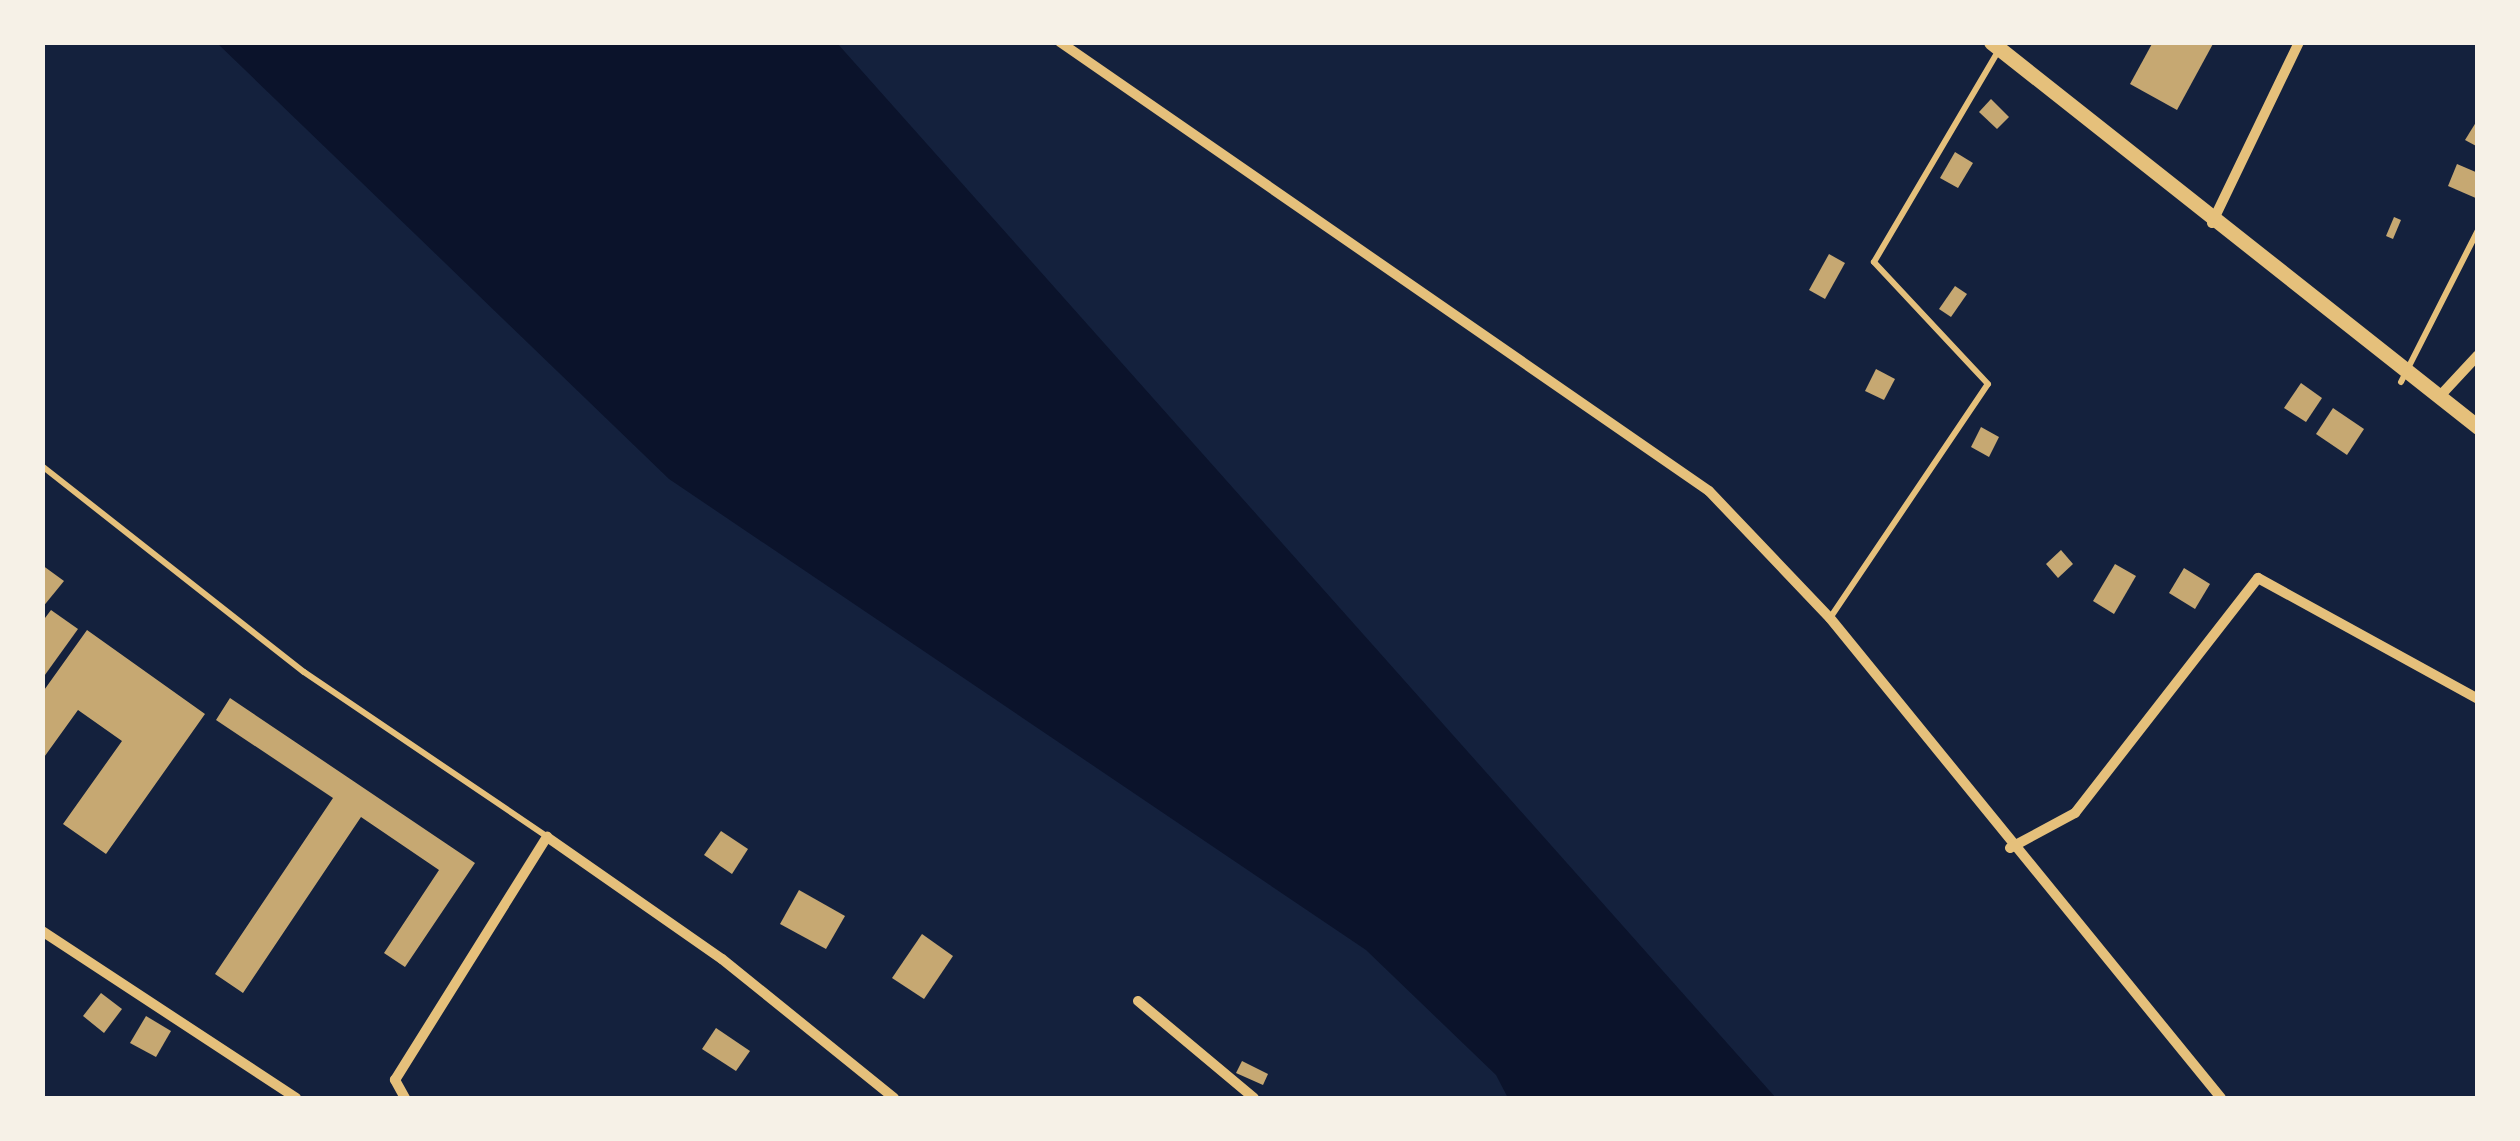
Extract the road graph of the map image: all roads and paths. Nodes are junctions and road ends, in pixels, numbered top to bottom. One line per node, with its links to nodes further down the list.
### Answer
1 (1060, 42): 11 (street)
2 (2299, 42): 4 (street)
3 (1995, 46): 4 (street); 11 (lane)
4 (2211, 224): 8 (street)
5 (2478, 230): 7 (lane)
6 (2478, 355): 8 (street)
7 (2402, 382)
8 (2438, 397): 9 (street)
9 (2478, 427)
10 (42, 466): 13 (lane)
11 (1830, 618): 14 (street)
12 (2478, 699): 14 (street)
13 (547, 837): 18 (street); 19 (street)
14 (2010, 848): 21 (street)
15 (42, 931): 17 (street)
16 (1138, 1002): 20 (street)
17 (296, 1098)
18 (405, 1098)
19 (894, 1098)
20 (1254, 1098)
21 (2221, 1098)

